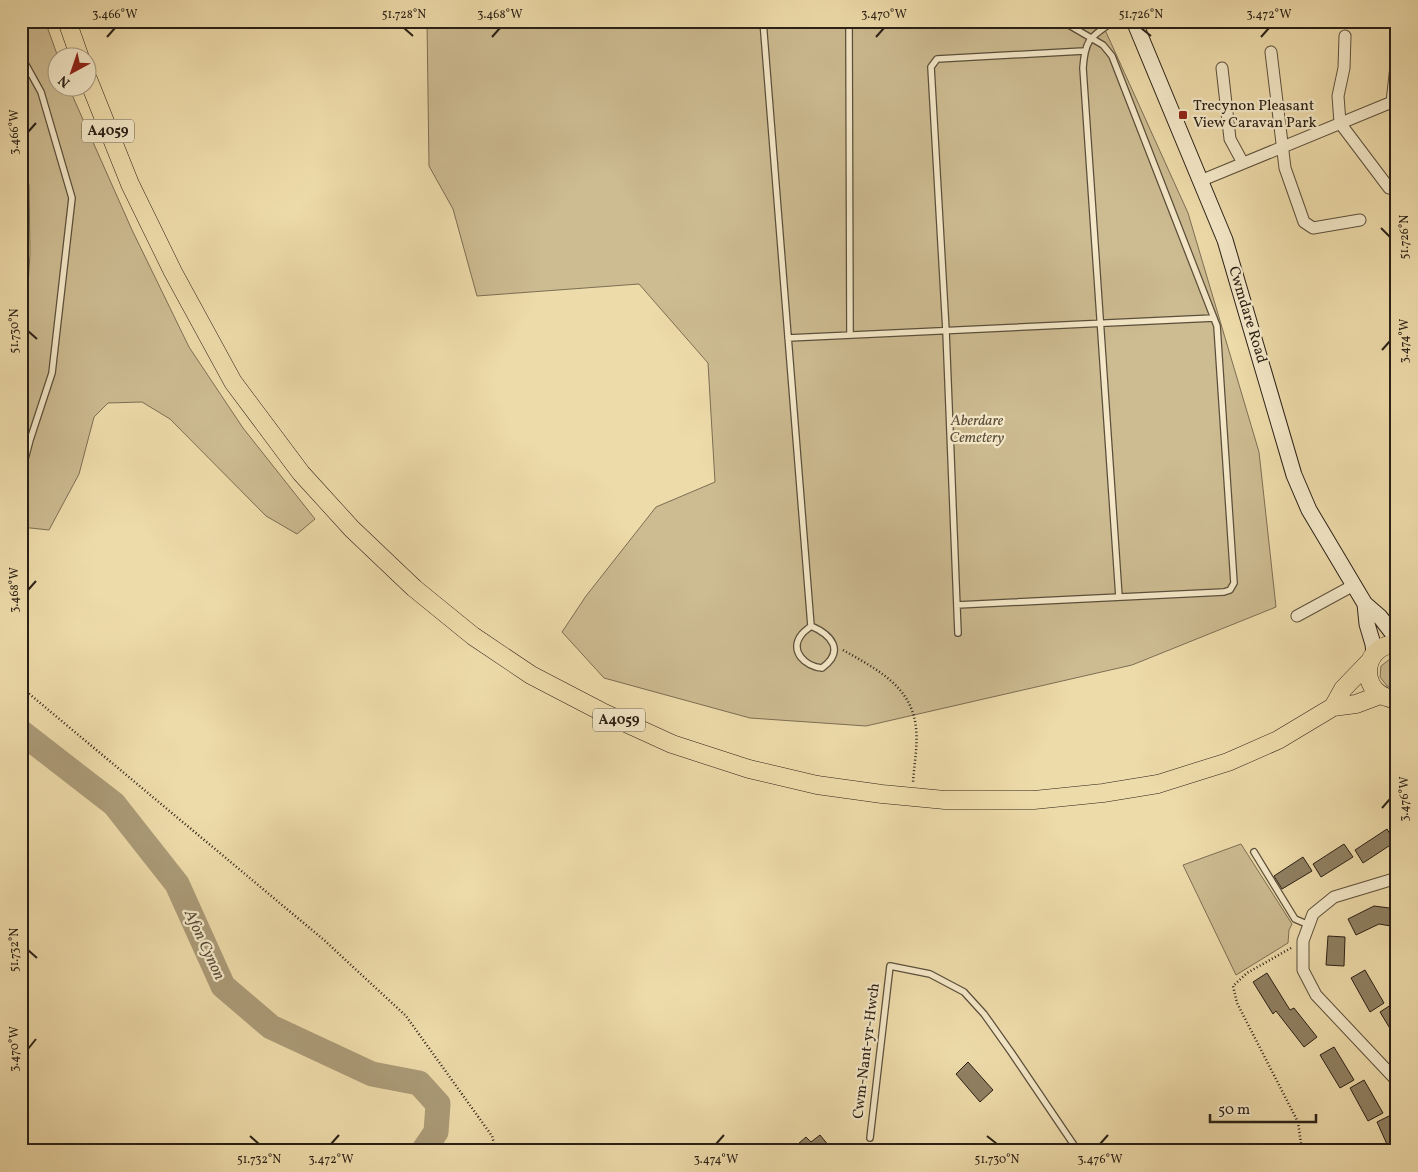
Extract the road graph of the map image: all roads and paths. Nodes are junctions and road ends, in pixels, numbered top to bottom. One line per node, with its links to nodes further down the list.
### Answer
1 (67, 21): 9 (main road)
2 (763, 21): 27 (lane)
3 (849, 21): 26 (lane)
4 (1062, 21): 8 (lane)
5 (1114, 21): 8 (lane)
6 (1134, 21): 20 (main road, Cwmdare Road)
7 (1345, 36): 17 (street)
8 (1090, 38): 10 (lane); 23 (lane)
9 (76, 48)
10 (1084, 51): 24 (lane); 25 (lane)
11 (1271, 52): 18 (street)
12 (21, 56): 28 (lane)
13 (1397, 57): 16 (street)
14 (1222, 68): 19 (street)
15 (96, 98): 43 (main road, A4059)
16 (1394, 105): 17 (street)
17 (1340, 123): 18 (street); 21 (street)
18 (1282, 147): 19 (street); 22 (street)
19 (1243, 163): 20 (street)
20 (1200, 181): 29 (main road, Cwmdare Road)
21 (1389, 188)
22 (1360, 220)
23 (1214, 318): 24 (lane); 30 (lane)
24 (1100, 323): 25 (lane); 30 (lane)
25 (946, 331): 26 (lane); 32 (lane)
26 (850, 335): 27 (lane)
27 (788, 338): 34 (lane)
28 (21, 474)
29 (1354, 584): 31 (main road, Cwmdare Road); 33 (street)
30 (1118, 597): 32 (lane)
31 (1365, 604): 36 (main road, Cwmdare Road); 39 (main road, Cwmdare Road)
32 (957, 605): 35 (lane)
33 (1297, 616)
34 (811, 626): 38 (lane); 38 (lane)
35 (958, 633)
36 (1397, 639)
37 (1397, 644): 39 (main road)
38 (834, 645): 43 (path)
39 (1372, 658): 41 (main road); 42 (main road, A4059)
40 (21, 687): 50 (path)
41 (1391, 699): 42 (main road, A4059)
42 (1333, 707): 43 (main road, A4059)
43 (912, 797)
44 (1254, 852): 46 (lane)
45 (1397, 878): 46 (street)
46 (1309, 925): 47 (street)
47 (1303, 941): 48 (street); 52 (path)
48 (1397, 1082)
49 (870, 1138): 51 (lane, Cwm-Nant-yr-Hwch)
50 (496, 1151)
51 (1078, 1151)
52 (1302, 1151)

